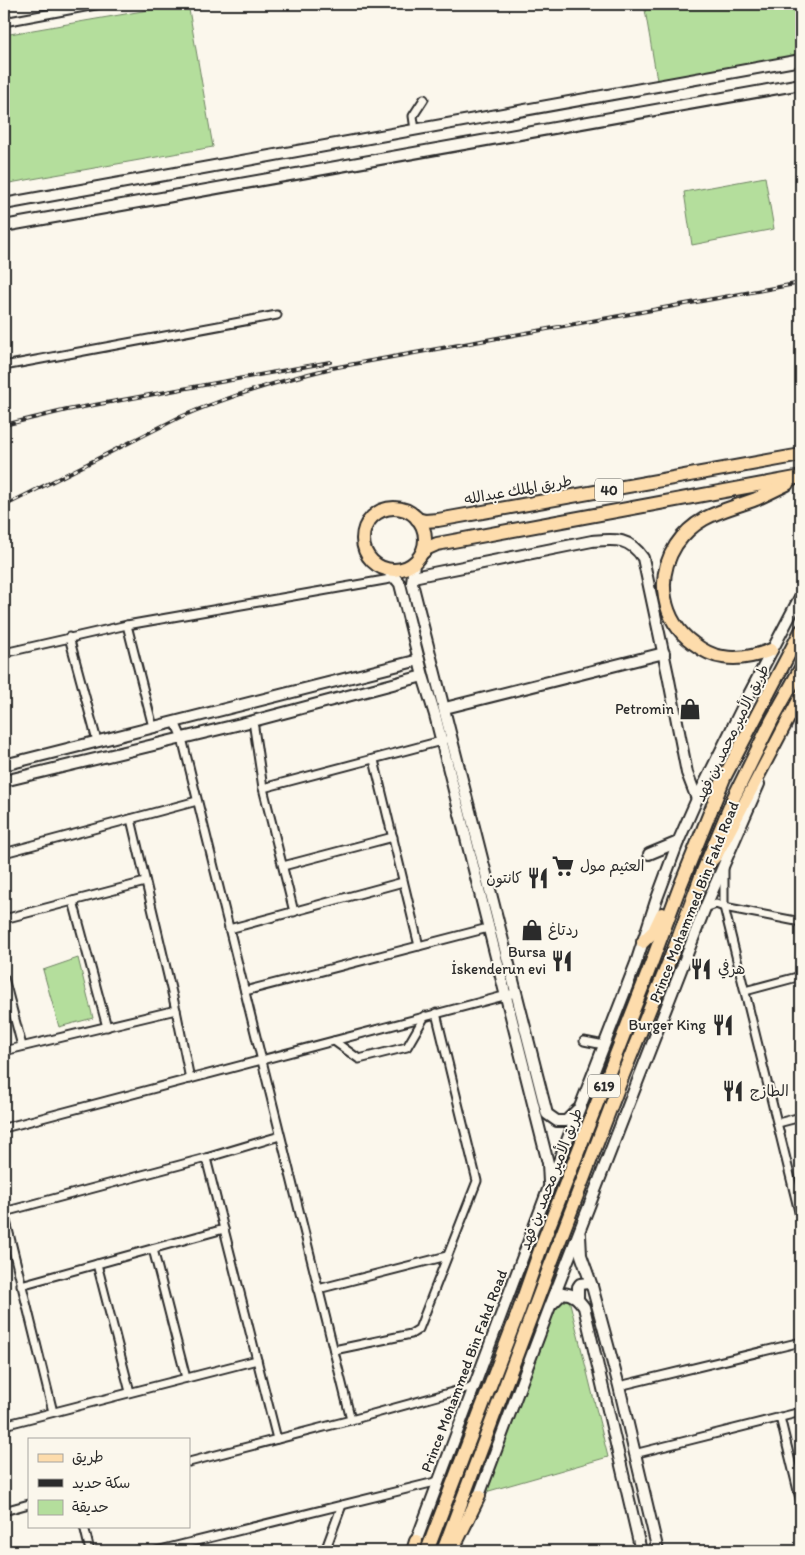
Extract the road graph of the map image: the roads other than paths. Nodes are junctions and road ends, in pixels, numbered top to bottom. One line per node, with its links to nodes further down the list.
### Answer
1 (102, 4): 2 (street)
2 (4, 22)
3 (801, 60): 6 (street)
4 (801, 84): 8 (street)
5 (424, 99): 6 (street)
6 (415, 130): 7 (street)
7 (4, 204)
8 (4, 226)
9 (277, 315): 10 (street)
10 (4, 366)
11 (801, 450): 13 (street)
12 (801, 455): 13 (highway, طريق الملك عبدالله / 40)
13 (778, 459): 15 (highway, طريق الملك عبدالله / 40)
14 (801, 477): 16 (highway, 40); 24 (highway)
15 (417, 519): 16 (highway); 17 (highway)
16 (418, 558): 17 (highway); 18 (street)
17 (386, 569): 19 (street)
18 (413, 577): 26 (street); 31 (street)
19 (396, 578): 21 (street); 27 (street)
20 (801, 595): 24 (street, Prince Mohammed Bin Fahd Road)
21 (127, 625): 23 (street); 35 (street)
22 (801, 631): 56 (highway, طريق الأمير محمد بن فهد / 619)
23 (68, 638): 25 (street); 39 (street)
24 (772, 650): 44 (street, Prince Mohammed Bin Fahd Road)
25 (4, 653)
26 (664, 653): 31 (street); 44 (street)
27 (419, 660): 29 (street); 34 (street)
28 (801, 668): 53 (highway, طريق الأمير محمد بن فهد / 619)
29 (423, 676): 33 (street); 38 (street)
30 (801, 695): 32 (main road)
31 (445, 708): 37 (street)
32 (796, 718): 51 (street, Prince Mohammed Bin Fahd Road); 53 (main road)
33 (252, 721): 36 (street); 43 (street)
34 (175, 722): 35 (street); 36 (street)
35 (153, 727): 39 (street)
36 (182, 738): 42 (street); 45 (street)
37 (453, 738): 38 (street); 71 (street)
38 (442, 740): 40 (street); 63 (street)
39 (97, 741): 41 (street)
40 (374, 760): 43 (street); 47 (street)
41 (4, 765)
42 (4, 781)
43 (263, 788): 52 (street)
44 (697, 799): 48 (street, Prince Mohammed Bin Fahd Road)
45 (197, 801): 46 (street); 64 (street)
46 (130, 819): 49 (street); 54 (street)
47 (392, 837): 52 (street); 55 (street)
48 (678, 842): 50 (street); 65 (street, Prince Mohammed Bin Fahd Road)
49 (4, 853)
50 (648, 854)
51 (724, 863): 58 (street); 59 (street, Prince Mohammed Bin Fahd Road)
52 (282, 866): 60 (street)
53 (703, 871): 130 (highway, طريق الأمير محمد بن فهد / 619)
54 (145, 882): 57 (street); 72 (street)
55 (403, 882): 60 (street); 66 (street)
56 (679, 889): 65 (highway); 129 (highway, طريق الأمير محمد بن فهد / 619)
57 (73, 901): 61 (street); 75 (street)
58 (724, 907): 59 (street); 62 (street); 70 (street)
59 (706, 908): 93 (street, Prince Mohammed Bin Fahd Road)
60 (294, 912): 64 (street)
61 (4, 919)
62 (801, 922)
63 (488, 928): 66 (street); 71 (street)
64 (229, 929): 69 (street)
65 (643, 942): 78 (street, Prince Mohammed Bin Fahd Road)
66 (419, 946): 69 (street)
67 (801, 976): 70 (street)
68 (4, 978): 79 (street)
69 (244, 991): 81 (street)
70 (745, 991): 85 (street)
71 (510, 994): 73 (street); 83 (street); 89 (street)
72 (176, 1010): 75 (street); 82 (street)
73 (436, 1013): 74 (street); 96 (street)
74 (425, 1016): 76 (street); 76 (street)
75 (107, 1027): 79 (street)
76 (334, 1041): 81 (street)
77 (584, 1041): 78 (street)
78 (604, 1045): 83 (street, Prince Mohammed Bin Fahd Road)
79 (22, 1046): 80 (street)
80 (4, 1051)
81 (262, 1060): 82 (street); 87 (street)
82 (190, 1079): 86 (street)
83 (581, 1106): 89 (street, Prince Mohammed Bin Fahd Road)
84 (801, 1117): 85 (street)
85 (778, 1123): 90 (street)
86 (4, 1128)
87 (280, 1136): 88 (street); 100 (street)
88 (206, 1158): 91 (street); 94 (street)
89 (549, 1187): 107 (street, Prince Mohammed Bin Fahd Road)
90 (799, 1200): 92 (street)
91 (4, 1212): 98 (street)
92 (801, 1220)
93 (580, 1228): 99 (street); 102 (street, Prince Mohammed Bin Fahd Road)
94 (224, 1229): 95 (street); 105 (street)
95 (153, 1249): 97 (street); 106 (street)
96 (448, 1256): 100 (street); 104 (street)
97 (97, 1264): 98 (street); 109 (street)
98 (22, 1284): 110 (street)
99 (592, 1286): 101 (street); 108 (street)
100 (318, 1289): 104 (street)
101 (578, 1298): 102 (street); 133 (street)
102 (549, 1309): 119 (street, Prince Mohammed Bin Fahd Road)
103 (801, 1342): 108 (street)
104 (334, 1350): 113 (street)
105 (257, 1360): 106 (street); 115 (street)
106 (186, 1378): 109 (street)
107 (474, 1386): 113 (street); 118 (street, Prince Mohammed Bin Fahd Road)
108 (618, 1386): 116 (street)
109 (130, 1392): 110 (street)
110 (53, 1412): 114 (street)
111 (801, 1412): 112 (street)
112 (780, 1417): 116 (street); 120 (street)
113 (351, 1420): 115 (street)
114 (4, 1425)
115 (277, 1439): 117 (street)
116 (634, 1454): 134 (street)
117 (190, 1462)
118 (439, 1481): 122 (street); 125 (street, Prince Mohammed Bin Fahd Road)
119 (479, 1496): 131 (highway); 132 (street, Prince Mohammed Bin Fahd Road)
120 (801, 1503)
121 (28, 1504): 123 (street)
122 (342, 1505): 127 (street); 128 (street)
123 (4, 1511)
124 (84, 1528): 126 (street)
125 (414, 1548)
126 (90, 1551)
127 (156, 1551)
128 (325, 1551)
129 (427, 1551)
130 (443, 1551)
131 (452, 1551)
132 (458, 1551)
133 (641, 1551)
134 (658, 1551)

